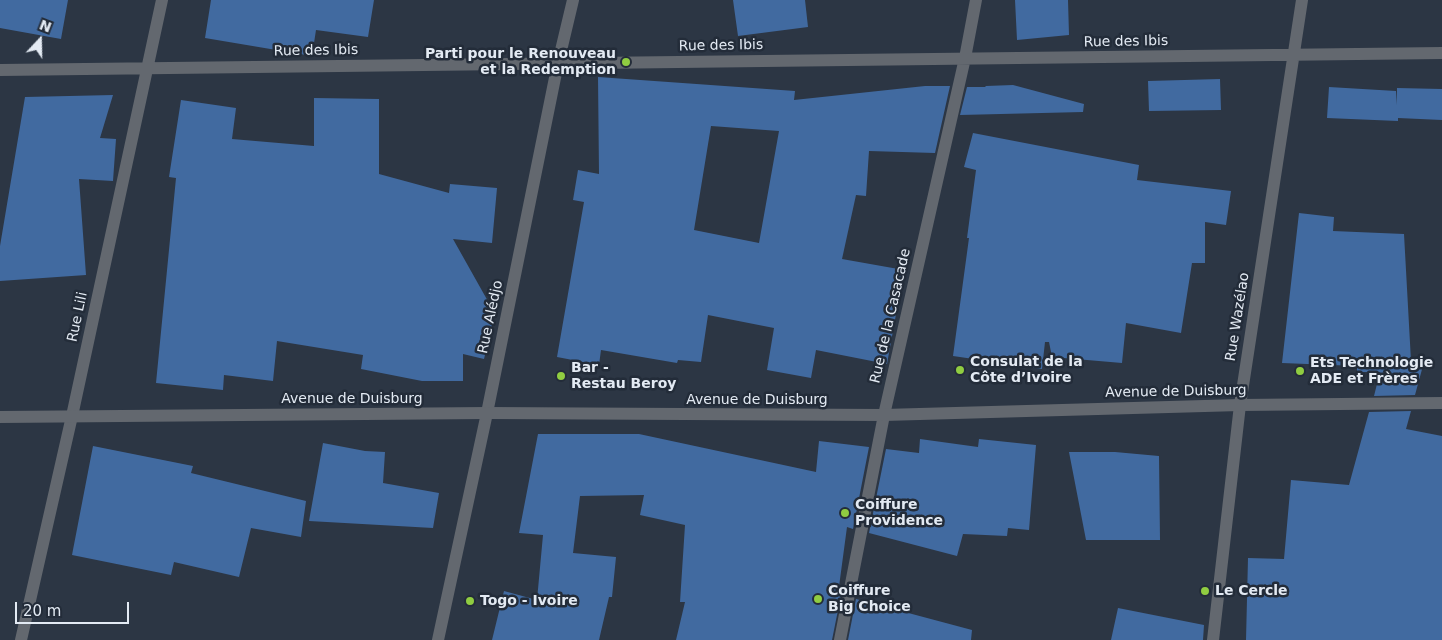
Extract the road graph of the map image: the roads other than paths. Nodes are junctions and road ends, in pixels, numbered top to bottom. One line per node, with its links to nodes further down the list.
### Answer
1 (162, 0): 9 (street, Rue Lili)
2 (573, 0): 8 (street, Rue Alédjo)
3 (976, 0): 7 (street, Rue de la Casacade)
4 (1302, 0): 6 (street, Rue Wazélao)
5 (1442, 53): 6 (street, Rue des Ibis)
6 (1294, 55): 7 (street, Rue des Ibis); 12 (street, Rue Wazélao)
7 (965, 58): 8 (street, Rue des Ibis); 14 (street, Rue de la Casacade)
8 (558, 63): 9 (street, Rue des Ibis); 13 (street, Rue Alédjo)
9 (147, 68): 10 (street, Rue des Ibis); 16 (street, Rue Lili)
10 (0, 70)
11 (1442, 403): 12 (street, Avenue de Duisburg)
12 (1240, 405): 14 (street, Avenue de Duisburg); 20 (street, Rue Wazélao)
13 (487, 413): 14 (street, Avenue de Duisburg); 16 (street, Avenue de Duisburg); 18 (street, Rue Alédjo)
14 (884, 415): 19 (street, Rue de la Casacade)
15 (0, 416): 16 (street, Avenue de Duisburg)
16 (72, 416): 17 (street, Rue Lili)
17 (21, 640)
18 (438, 640)
19 (840, 640)
20 (1213, 640)

